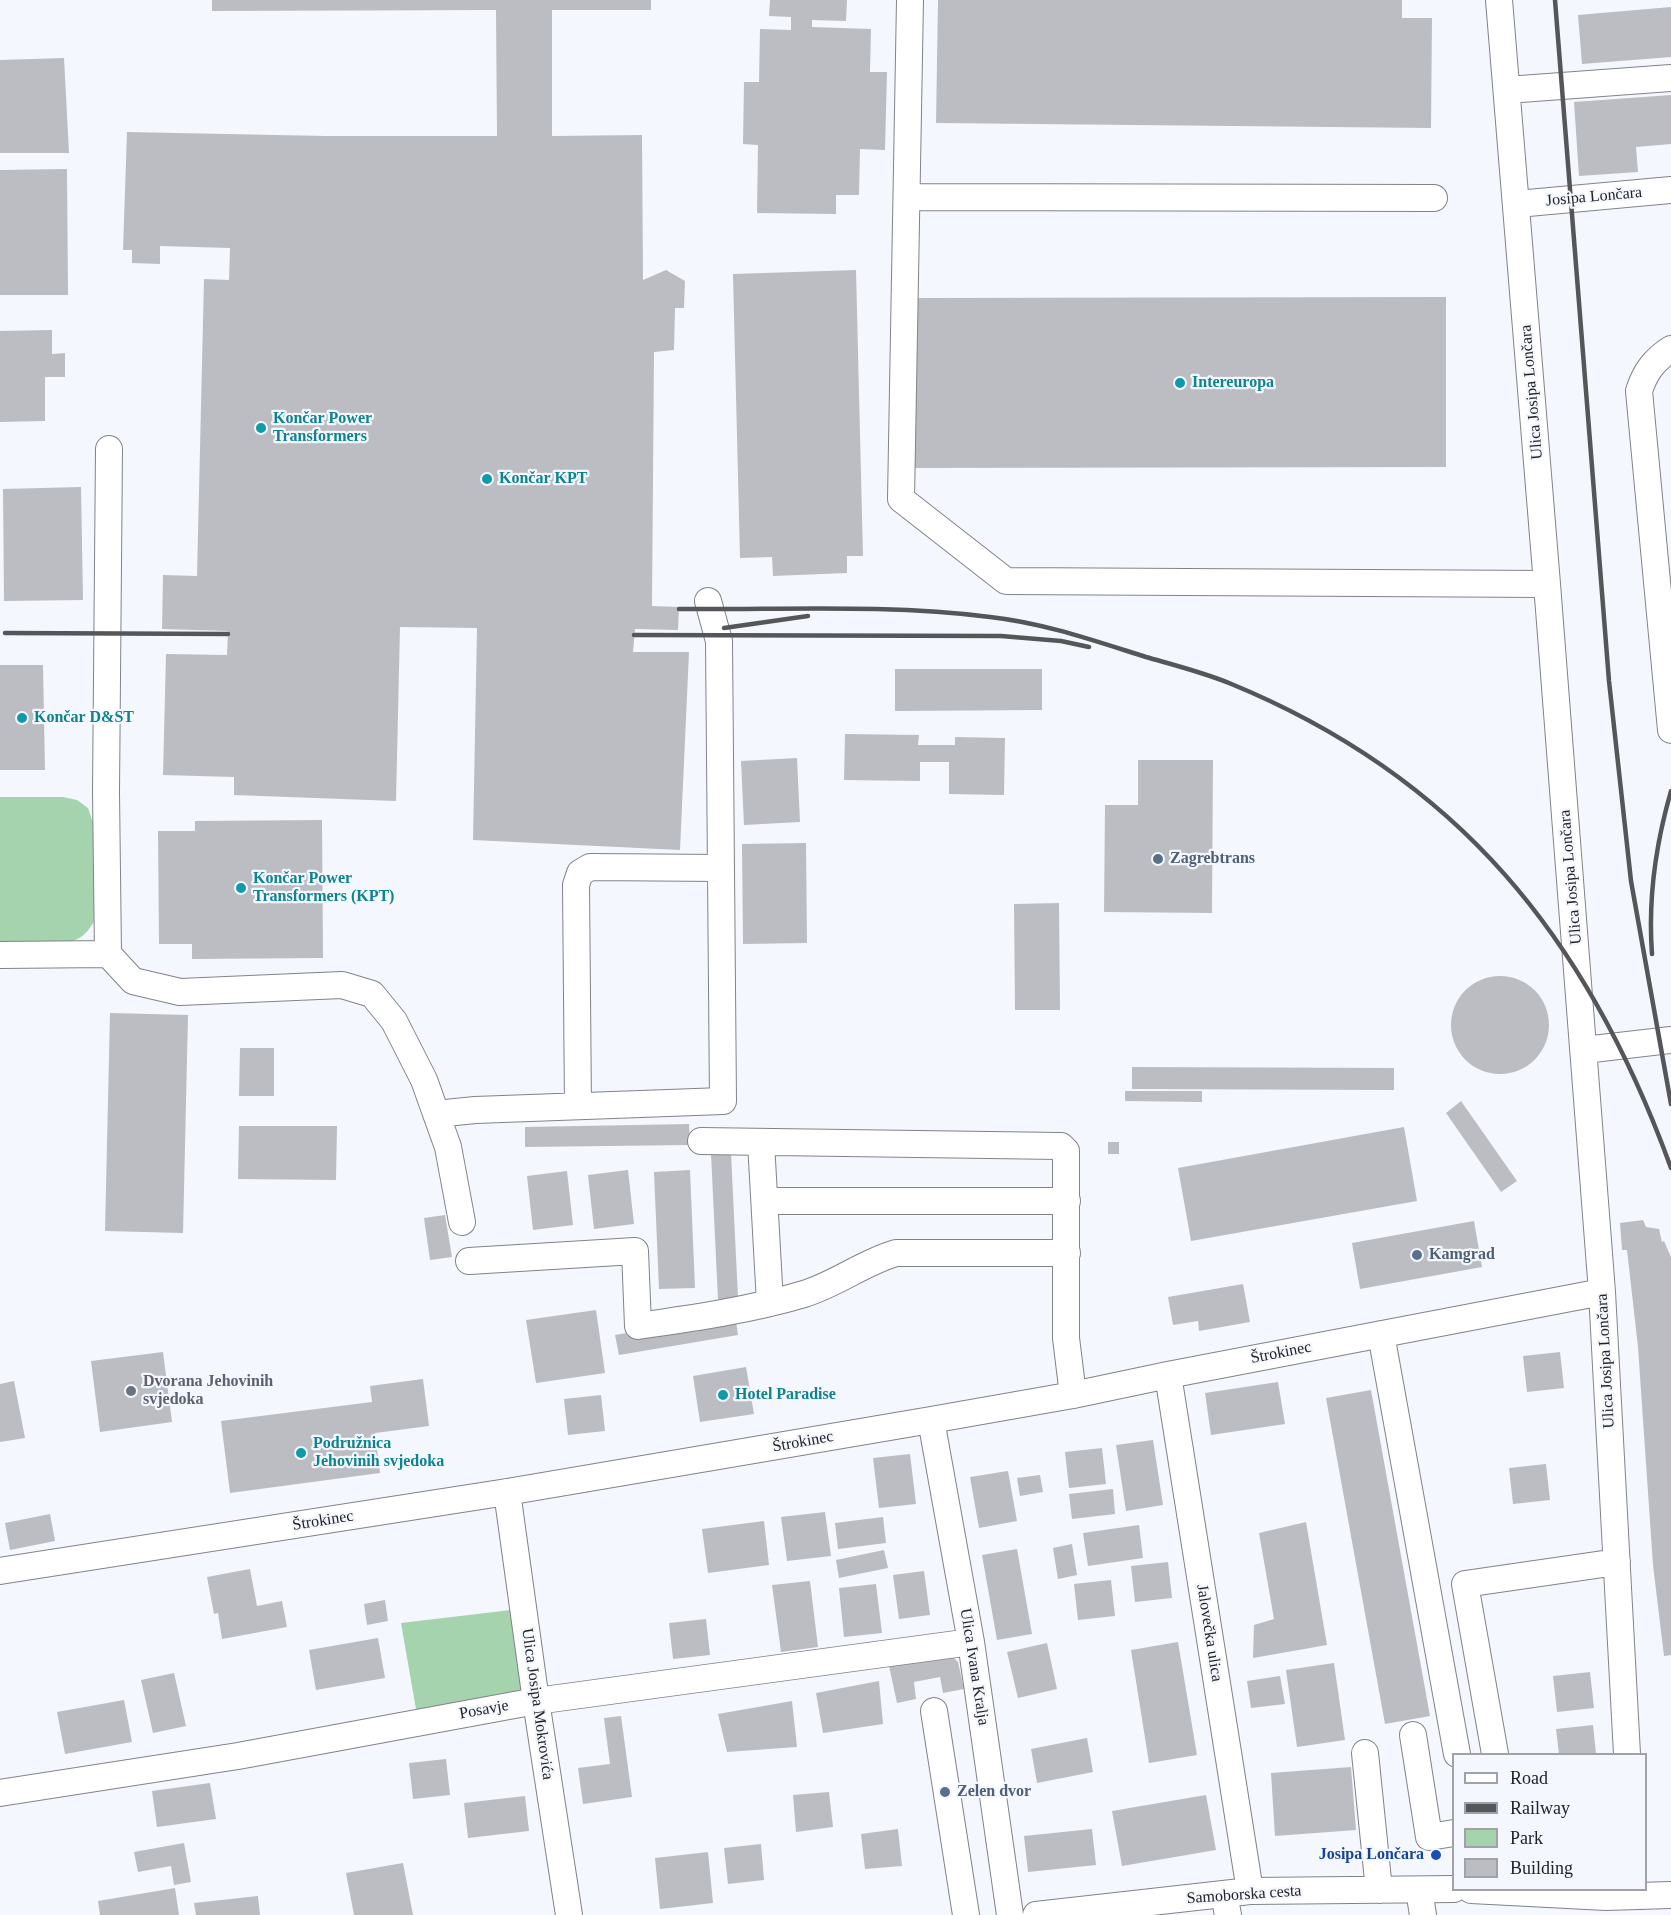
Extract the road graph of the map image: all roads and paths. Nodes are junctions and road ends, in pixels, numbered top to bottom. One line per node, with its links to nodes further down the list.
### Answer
1 (910, 0): 6 (street)
2 (1499, 0): 4 (street, Ulica Josipa Lončara)
3 (1671, 78): 4 (street)
4 (1507, 90): 8 (street, Ulica Josipa Lončara)
5 (1671, 190): 8 (street, Josipa Lončara)
6 (907, 197): 7 (street); 11 (street)
7 (1434, 198)
8 (1517, 204): 11 (street, Ulica Josipa Lončara)
9 (1671, 349): 13 (street)
10 (109, 449): 15 (street)
11 (1547, 584): 18 (street, Ulica Josipa Lončara)
12 (708, 601): 14 (street)
13 (1671, 730)
14 (721, 868): 19 (street); 19 (street)
15 (108, 954): 16 (street); 20 (street)
16 (0, 955)
17 (1671, 1040): 18 (street)
18 (1584, 1050): 28 (street, Ulica Josipa Lončara)
19 (578, 1106): 20 (street)
20 (436, 1114): 25 (street)
21 (701, 1141): 22 (street)
22 (761, 1142): 23 (street); 24 (street)
23 (765, 1200): 24 (street); 29 (street)
24 (1067, 1201): 26 (street)
25 (462, 1222)
26 (1067, 1253): 29 (street); 32 (street)
27 (469, 1261): 29 (street)
28 (1602, 1292): 30 (street, Štrokinec); 35 (street, Ulica Josipa Lončara)
29 (770, 1303)
30 (1381, 1334): 31 (street, Štrokinec); 42 (street)
31 (1168, 1375): 32 (street, Štrokinec); 50 (street, Jalovečka ulica)
32 (1073, 1395): 33 (street, Štrokinec)
33 (931, 1420): 34 (street, Štrokinec); 37 (street, Ulica Ivana Kralja)
34 (507, 1492): 36 (street, Štrokinec); 38 (street, Ulica Josipa Mokrovića)
35 (1617, 1562): 43 (street); 44 (street, Ulica Josipa Lončara)
36 (0, 1571)
37 (971, 1642): 38 (street, Posavje); 59 (street, Ulica Ivana Kralja)
38 (536, 1701): 45 (street, Posavje); 57 (street, Ulica Josipa Mokrovića)
39 (934, 1711): 58 (street)
40 (1413, 1735): 46 (street)
41 (1365, 1753): 47 (street)
42 (1457, 1753)
43 (1495, 1753)
44 (1627, 1753)
45 (0, 1793)
46 (1452, 1833)
47 (1379, 1890): 48 (street, Samoborska cesta); 50 (street, Samoborska cesta)
48 (1419, 1890): 49 (street, Samoborska cesta); 60 (street)
49 (1452, 1890)
50 (1250, 1891): 54 (street, Samoborska cesta)
51 (1497, 1891): 53 (street)
52 (1671, 1895): 53 (street)
53 (1642, 1901)
54 (1226, 1905): 55 (street, Samoborska cesta)
55 (1143, 1909): 56 (street, Samoborska cesta)
56 (1049, 1914)
57 (569, 1915)
58 (966, 1915)
59 (1010, 1915)
60 (1423, 1915)

